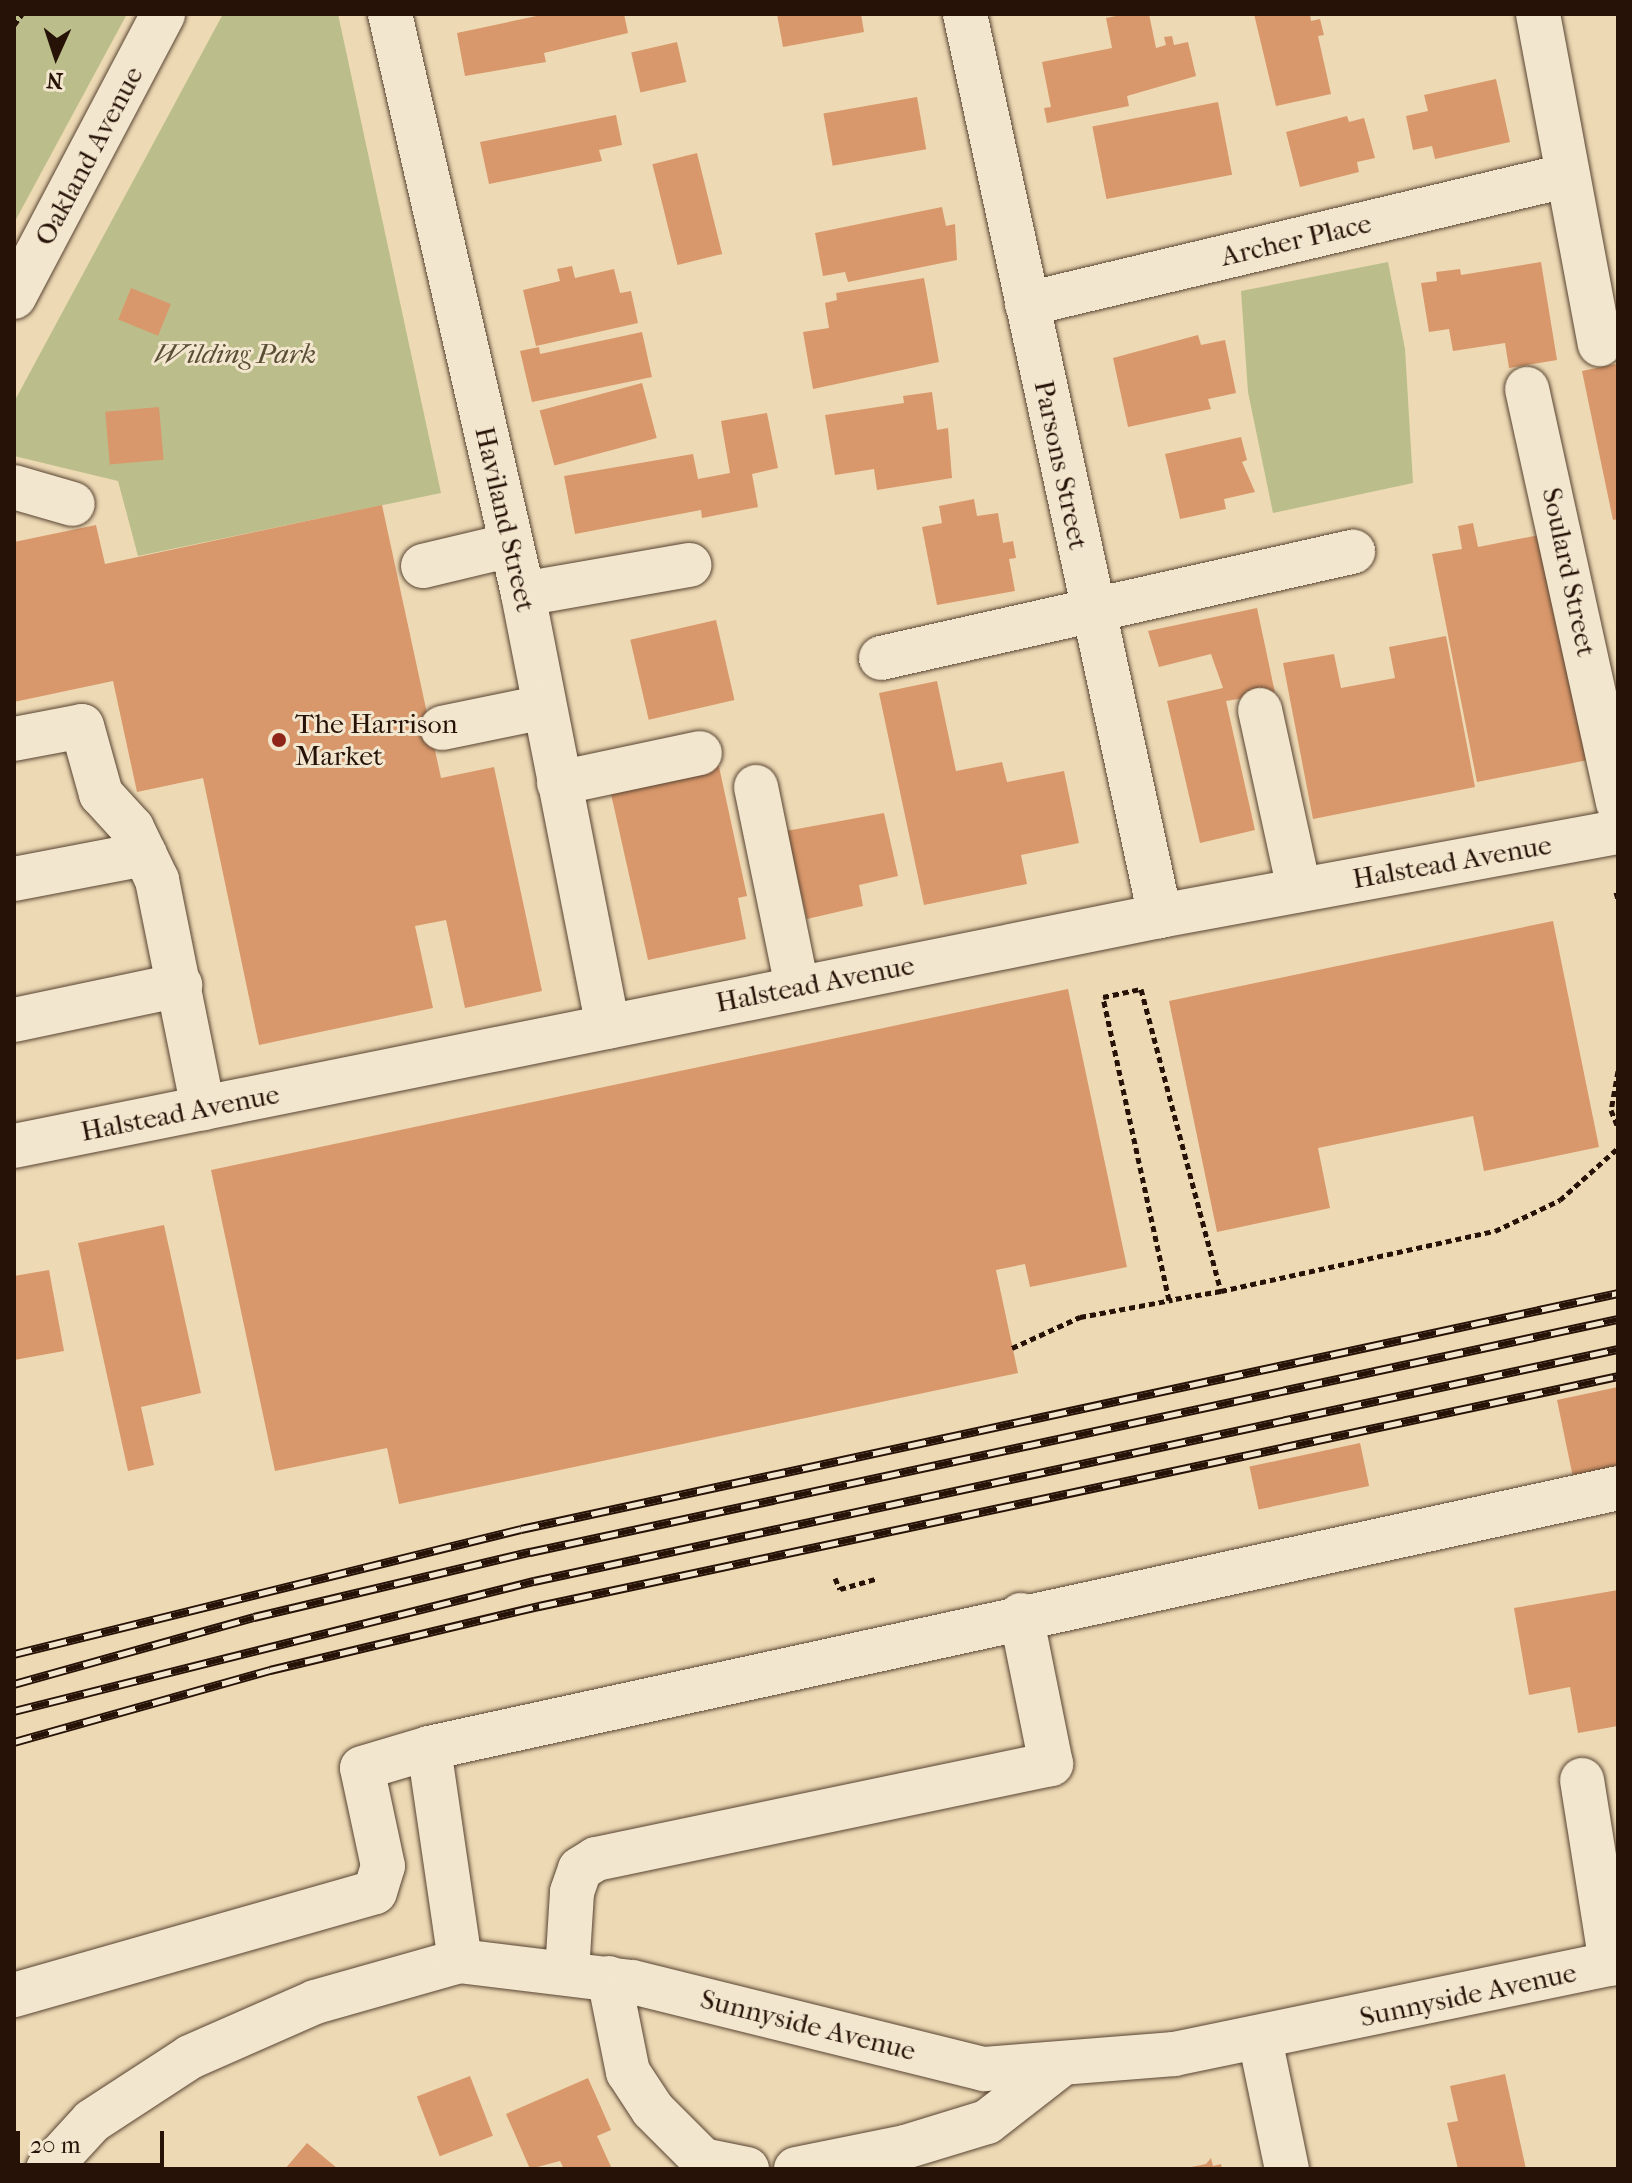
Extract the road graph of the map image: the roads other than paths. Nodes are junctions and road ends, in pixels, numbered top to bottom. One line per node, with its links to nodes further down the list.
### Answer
1 (163, 14): 6 (street, Oakland Avenue)
2 (390, 14): 12 (street, Haviland Street)
3 (965, 14): 7 (street, Parsons Street)
4 (1538, 14): 5 (street)
5 (1565, 176): 7 (street, Archer Place); 8 (street)
6 (14, 297)
7 (1027, 304): 17 (street, Parsons Street)
8 (1600, 344)
9 (1527, 389): 26 (street, Soulard Street)
10 (14, 487): 11 (street)
11 (73, 504)
12 (511, 545): 15 (street); 16 (street, Haviland Street)
13 (1353, 552): 17 (street)
14 (690, 565): 16 (street)
15 (423, 566)
16 (523, 594): 19 (street, Haviland Street)
17 (1091, 610): 18 (street); 31 (street, Parsons Street)
18 (881, 658)
19 (544, 707): 21 (street); 24 (street, Haviland Street)
20 (1260, 710): 30 (street)
21 (442, 728)
22 (14, 739): 28 (street)
23 (700, 753): 24 (street)
24 (559, 783): 35 (street, Haviland Street)
25 (756, 787): 33 (street)
26 (1618, 803)
27 (1618, 832): 30 (street, Halstead Avenue)
28 (145, 854): 29 (street); 32 (street)
29 (14, 879)
30 (1299, 889): 31 (street, Halstead Avenue)
31 (1160, 916): 33 (street, Halstead Avenue)
32 (180, 985): 34 (street); 36 (street)
33 (797, 987): 35 (street, Halstead Avenue)
34 (14, 1020)
35 (608, 1027): 36 (street, Halstead Avenue)
36 (203, 1108): 37 (street, Halstead Avenue)
37 (14, 1146)
38 (1618, 1488): 39 (street)
39 (1021, 1615): 40 (street); 44 (street)
40 (429, 1748): 42 (street); 46 (street)
41 (1582, 1780): 43 (street)
42 (460, 1961): 44 (street, Sunnyside Avenue); 49 (street, Sunnyside Avenue)
43 (1615, 1963): 47 (street, Sunnyside Avenue)
44 (567, 1972): 45 (street, Sunnyside Avenue)
45 (609, 1978): 48 (street, Sunnyside Avenue); 50 (street)
46 (14, 1995)
47 (1260, 2039): 48 (street, Sunnyside Avenue); 52 (street)
48 (1063, 2063): 51 (street)
49 (48, 2169)
50 (747, 2169)
51 (796, 2169)
52 (1287, 2169)

